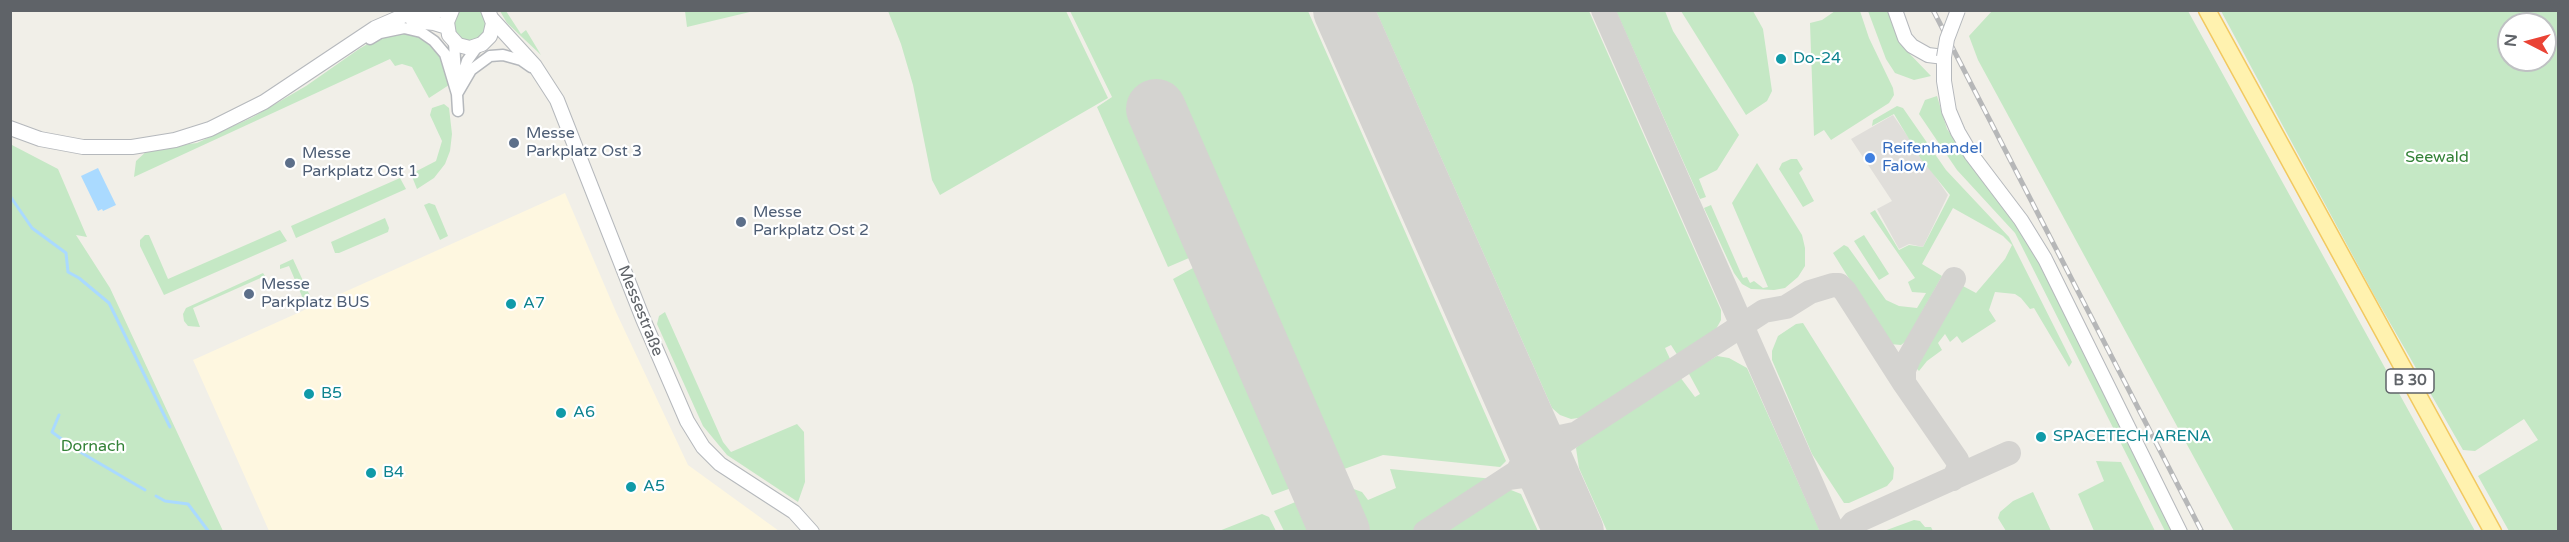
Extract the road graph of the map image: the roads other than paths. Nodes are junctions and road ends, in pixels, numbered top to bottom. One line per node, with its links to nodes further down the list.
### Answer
1 (444, 10): 7 (street)
2 (452, 10): 8 (street)
3 (1895, 10): 12 (street)
4 (1958, 10): 12 (street, bridge)
5 (2206, 10): 20 (main road, B 30)
6 (490, 15): 10 (street); 11 (street, Messestraße)
7 (393, 21): 8 (street); 15 (street)
8 (447, 27): 9 (street)
9 (454, 42): 10 (street); 14 (street)
10 (479, 45): 11 (street); 14 (street)
11 (520, 51): 13 (street, Messestraße)
12 (1944, 57): 19 (street)
13 (547, 80): 14 (street); 18 (street, Messestraße)
14 (457, 94): 15 (street); 16 (street)
15 (264, 102): 17 (street)
16 (458, 111)
17 (10, 128)
18 (812, 531)
19 (2180, 531)
20 (2493, 531)

